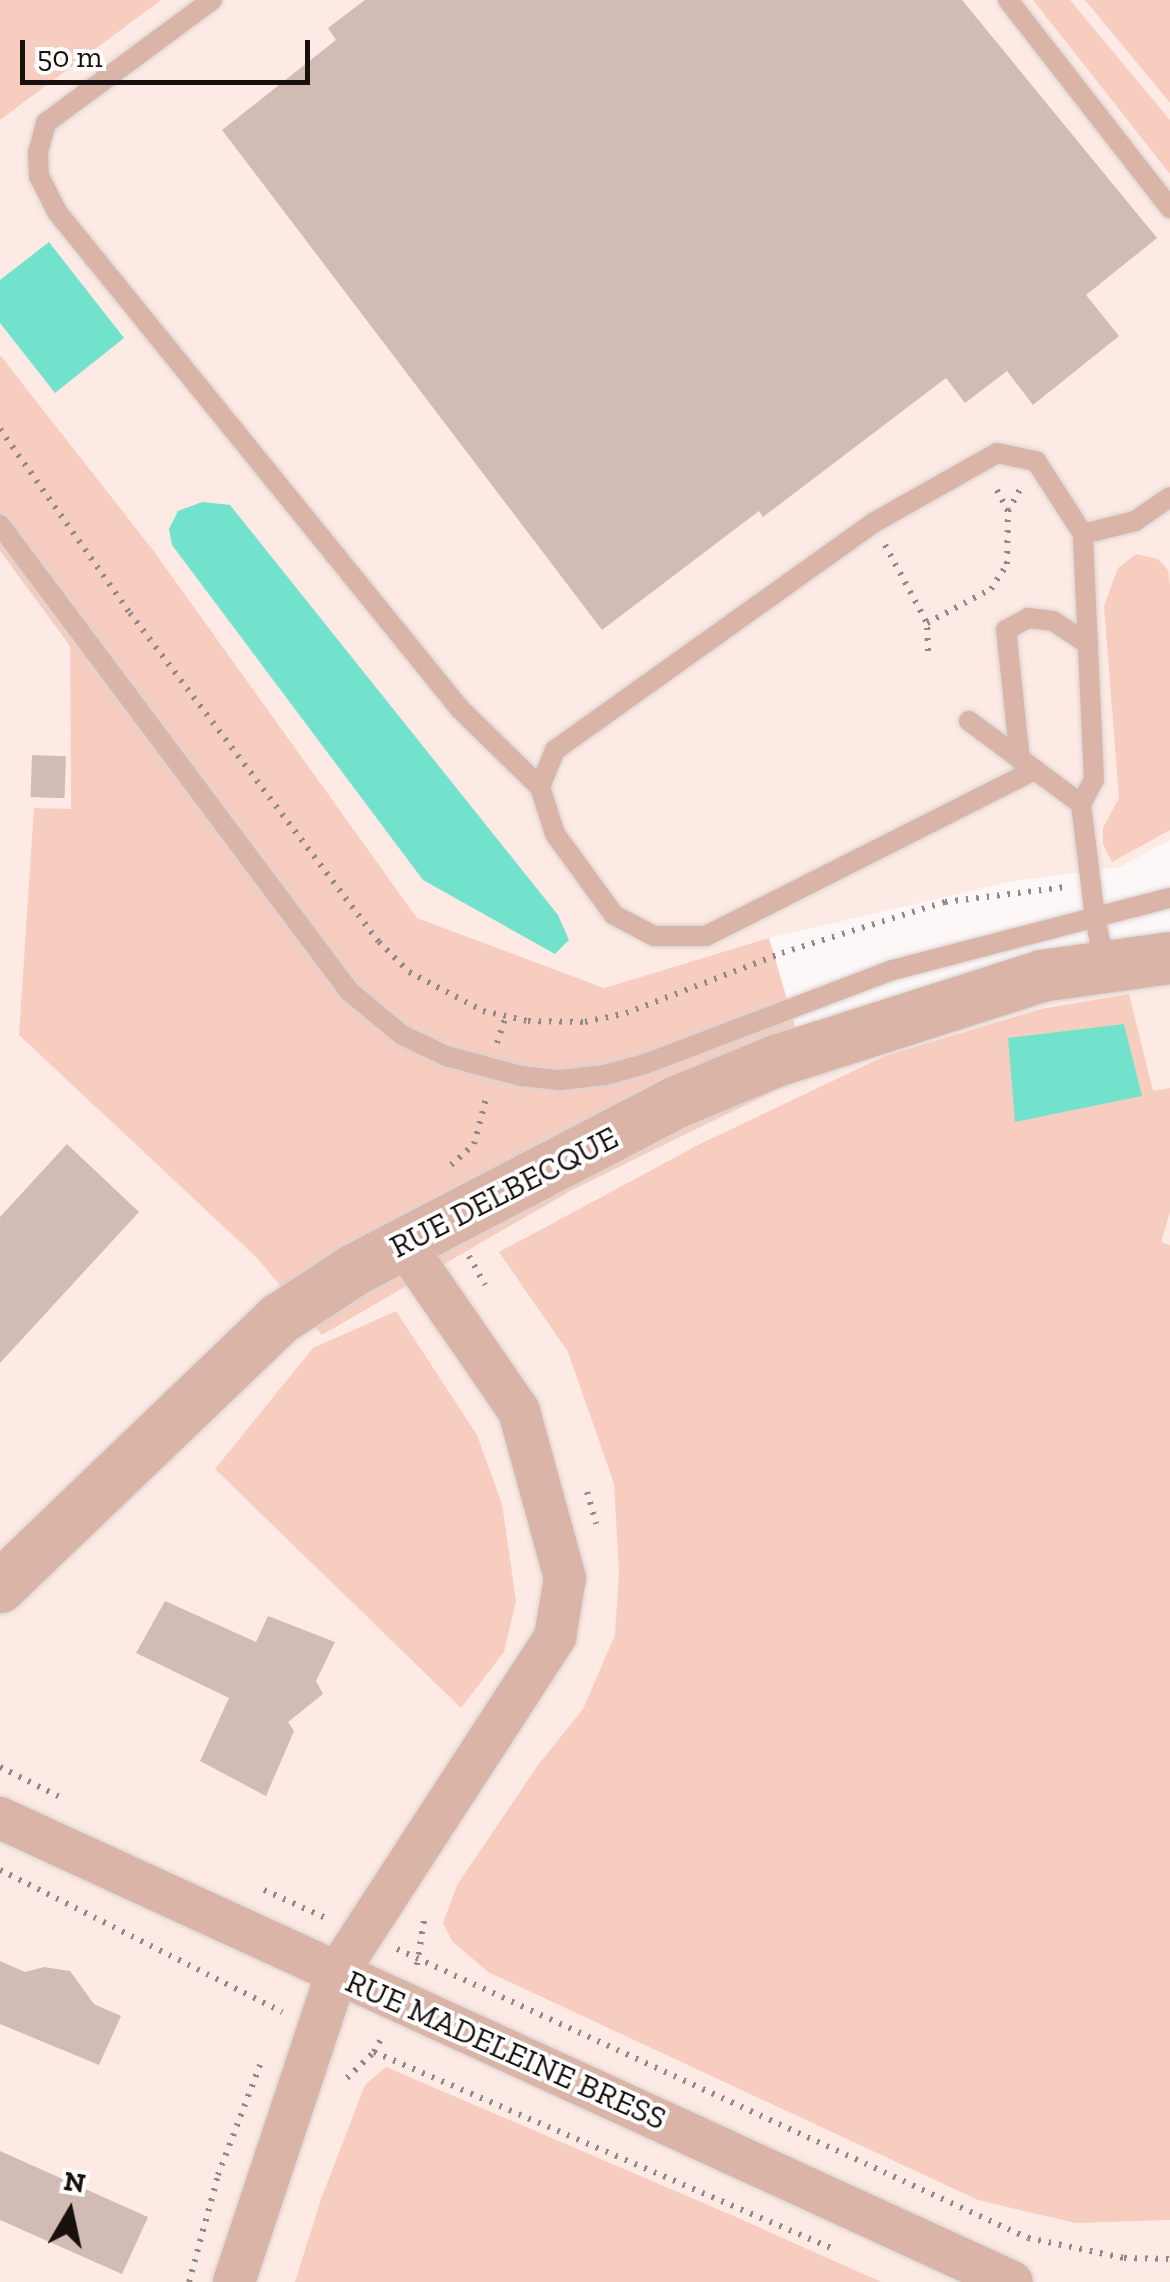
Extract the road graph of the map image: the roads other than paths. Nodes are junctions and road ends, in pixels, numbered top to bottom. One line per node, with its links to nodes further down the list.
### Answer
1 (212, 0): 10 (lane)
2 (1008, 0): 3 (lane)
3 (1170, 208)
4 (1170, 496): 6 (lane)
5 (0, 525): 13 (lane)
6 (1084, 534): 7 (lane); 10 (lane)
7 (1088, 644): 9 (lane); 11 (lane)
8 (969, 722): 9 (lane)
9 (1028, 765): 10 (lane); 11 (lane)
10 (540, 787)
11 (1081, 804): 13 (lane)
12 (1170, 898): 13 (lane)
13 (1100, 941): 14 (street, RUE DELBECQUE); 15 (street, RUE DELBECQUE); 16 (street, RUE DELBECQUE)
14 (1170, 943)
15 (1170, 958)
16 (404, 1244): 17 (street, RUE DELBECQUE); 19 (street)
17 (0, 1588)
18 (0, 1818): 19 (street, RUE MADELEINE BRESS)
19 (337, 1974): 20 (street); 21 (street, RUE MADELEINE BRESS)
20 (234, 2282)
21 (1012, 2282)

